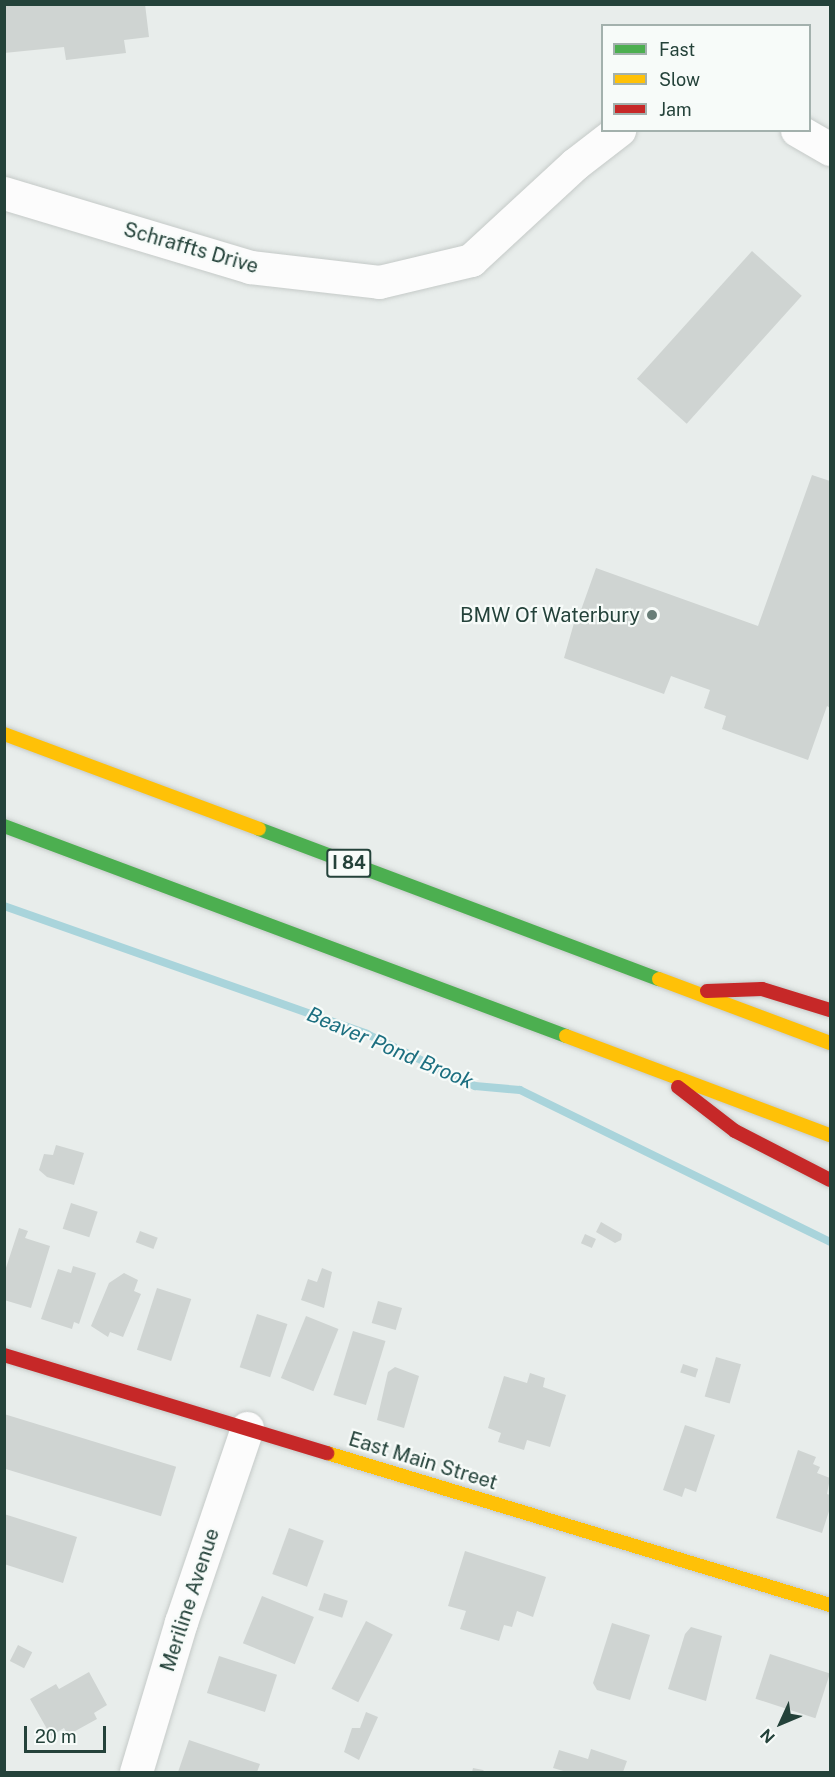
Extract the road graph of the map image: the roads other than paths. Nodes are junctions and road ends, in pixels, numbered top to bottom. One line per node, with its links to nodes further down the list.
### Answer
1 (616, 132): 4 (street, Schraffts Drive)
2 (801, 132): 3 (street)
3 (831, 149)
4 (4, 193)
5 (4, 734): 7 (main road, I 84)
6 (4, 826): 10 (main road)
7 (694, 992): 8 (main road); 9 (main road, I 84)
8 (831, 1010)
9 (831, 1043)
10 (664, 1073): 11 (main road); 12 (main road)
11 (831, 1135)
12 (831, 1180)
13 (4, 1355): 14 (main road, East Main Street)
14 (247, 1428): 15 (main road, East Main Street); 16 (street, Meriline Avenue)
15 (831, 1605)
16 (136, 1773)

